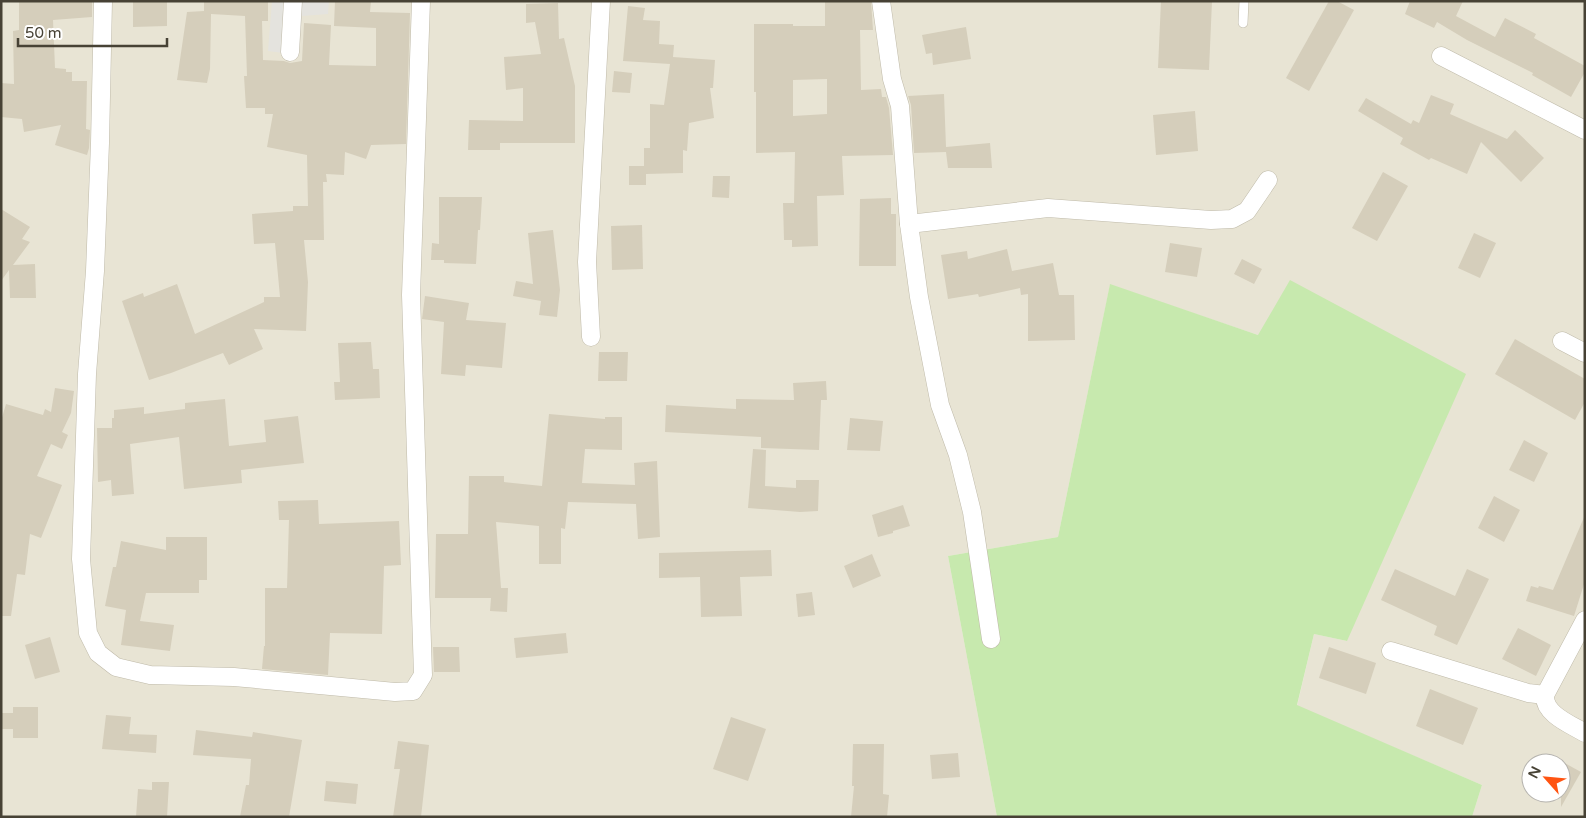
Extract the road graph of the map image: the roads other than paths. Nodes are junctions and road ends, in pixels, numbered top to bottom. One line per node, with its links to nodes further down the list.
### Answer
1 (104, 1): 3 (street)
2 (293, 1): 8 (street)
3 (421, 1)
4 (601, 1): 13 (street)
5 (881, 1): 12 (street)
6 (1244, 1): 7 (lane)
7 (1243, 23)
8 (290, 52)
9 (1441, 56): 10 (street)
10 (1585, 130)
11 (1268, 180): 12 (street)
12 (909, 224): 17 (street)
13 (591, 336)
14 (1562, 341): 15 (street)
15 (1585, 353)
16 (1585, 620): 19 (street)
17 (991, 639)
18 (1391, 651): 19 (street)
19 (1545, 695): 20 (street)
20 (1585, 733)

